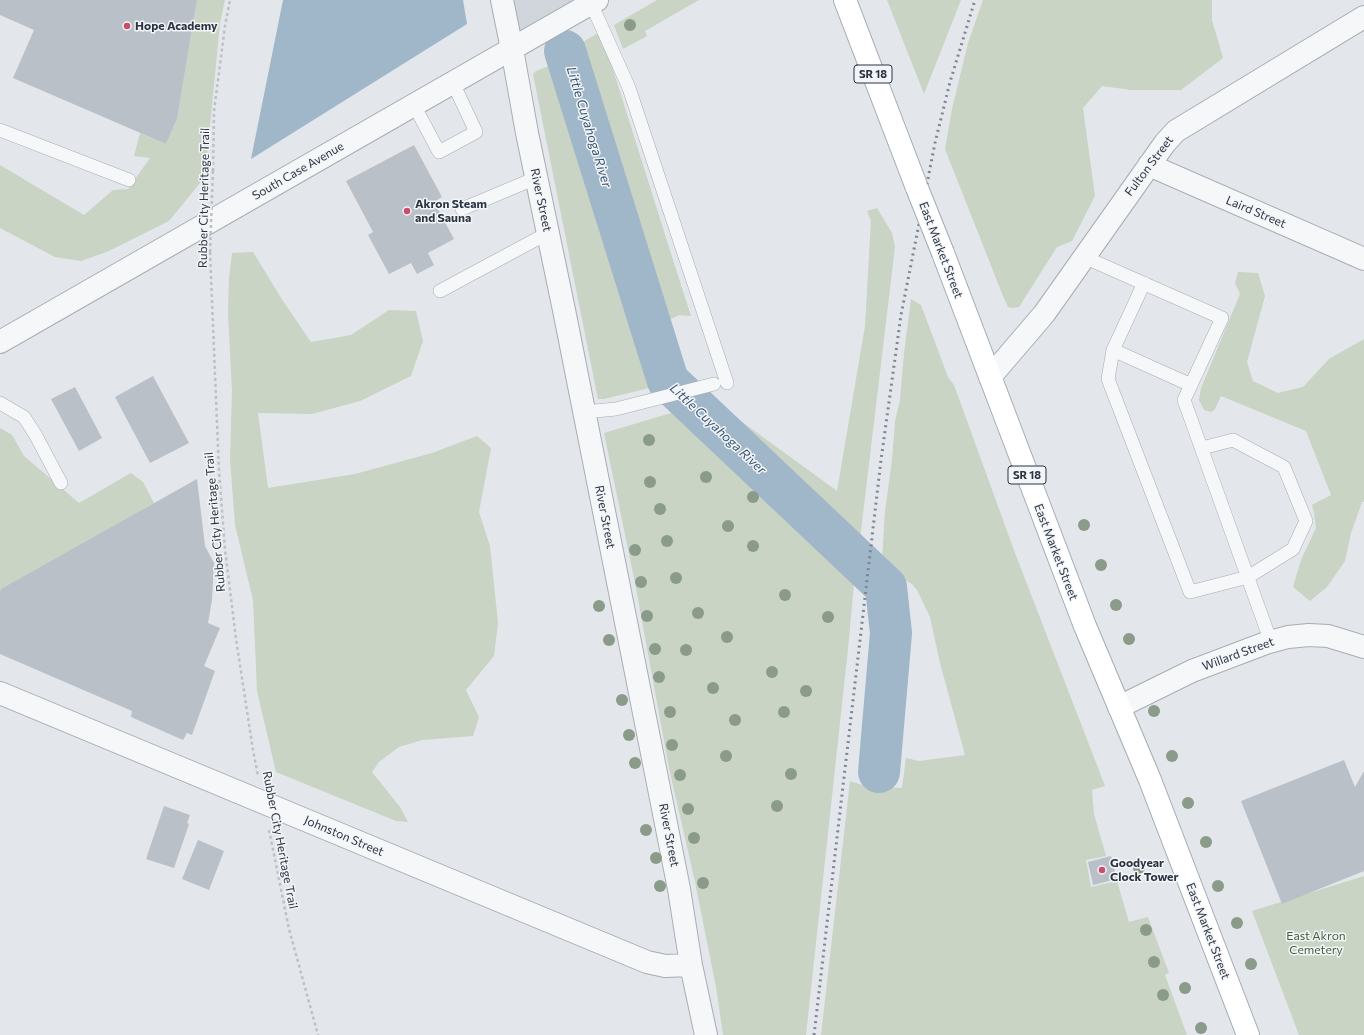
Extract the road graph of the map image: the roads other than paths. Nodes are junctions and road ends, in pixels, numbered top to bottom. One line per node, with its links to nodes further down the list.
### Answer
1 (502, 0): 5 (street, River Street)
2 (845, 0): 20 (main road, East Market Street / SR 18, bridge)
3 (591, 3): 5 (street, South Case Avenue); 23 (lane)
4 (1364, 17): 9 (street, Fulton Street)
5 (512, 49): 6 (street, South Case Avenue); 10 (street, River Street)
6 (453, 83): 7 (street, South Case Avenue); 7 (lane)
7 (414, 105): 18 (street, South Case Avenue)
8 (0, 130): 11 (lane)
9 (1149, 165): 14 (street, Fulton Street); 15 (street, Laird Street)
10 (536, 178): 12 (lane); 13 (street, River Street)
11 (129, 180)
12 (462, 209)
13 (548, 233): 17 (lane); 23 (street, River Street)
14 (1084, 257): 16 (lane); 20 (street, Fulton Street)
15 (1364, 259)
16 (1144, 283): 19 (lane); 21 (lane)
17 (440, 291)
18 (0, 342)
19 (1113, 350): 21 (lane); 26 (lane)
20 (990, 377): 30 (main road, East Market Street / SR 18)
21 (1191, 385): 24 (lane)
22 (0, 403): 25 (lane)
23 (584, 412): 31 (street, River Street)
24 (1202, 448): 26 (lane); 26 (lane)
25 (61, 483)
26 (1248, 577): 27 (lane)
27 (1271, 642): 28 (street, Willard Street); 30 (street, Willard Street)
28 (1364, 647)
29 (0, 693): 31 (street, Johnston Street)
30 (1119, 707): 33 (main road, East Market Street / SR 18)
31 (691, 965): 32 (street, River Street)
32 (706, 1035)
33 (1248, 1035)

